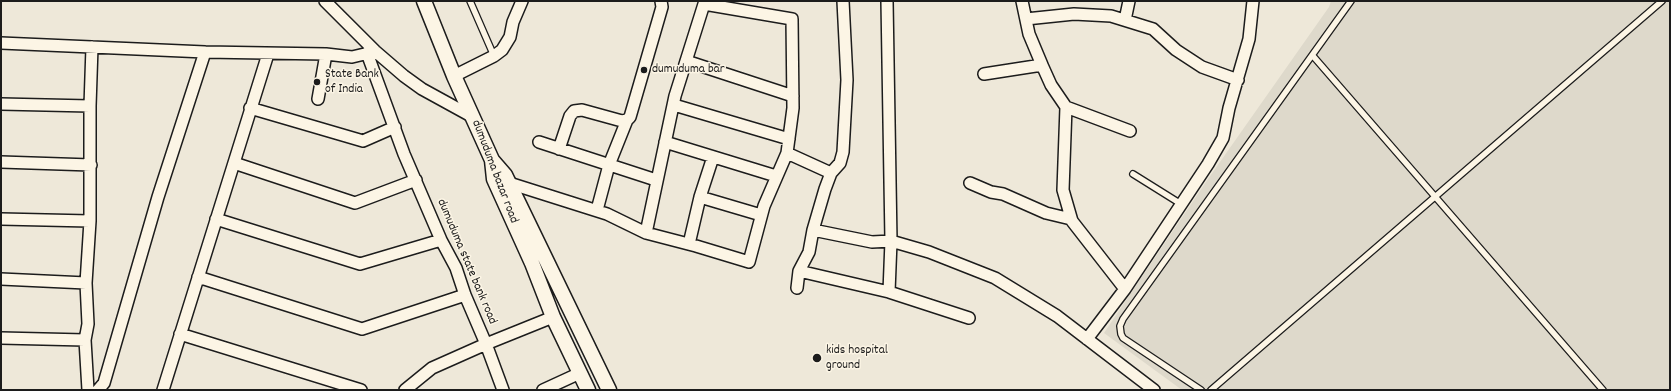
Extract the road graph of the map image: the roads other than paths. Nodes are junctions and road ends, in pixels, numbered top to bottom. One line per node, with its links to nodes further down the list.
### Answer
1 (325, 1): 18 (street)
2 (424, 1): 26 (street, dumuduma bazar road)
3 (470, 1): 21 (lane)
4 (522, 1): 21 (street)
5 (661, 1): 36 (street)
6 (843, 1): 50 (street)
7 (887, 1): 69 (street)
8 (1022, 1): 13 (street)
9 (1129, 1): 14 (street)
10 (1253, 1): 27 (street)
11 (1351, 1): 22 (lane)
12 (1662, 1): 58 (lane)
13 (1026, 19): 14 (street); 24 (street)
14 (1125, 20): 27 (street)
15 (1, 43): 16 (street)
16 (92, 47): 17 (street); 32 (street)
17 (205, 52): 19 (street); 88 (street)
18 (371, 52): 20 (street); 35 (street); 37 (street, dumuduma state bank road)
19 (268, 54): 20 (street); 34 (street)
20 (326, 54): 29 (street)
21 (494, 56): 26 (street)
22 (1313, 56): 58 (lane); 97 (lane)
23 (686, 61): 28 (street); 28 (street); 31 (street)
24 (1042, 65): 25 (street); 33 (street)
25 (984, 74)
26 (454, 76): 35 (street, dumuduma bazar road)
27 (1238, 80): 59 (street)
28 (793, 96): 39 (street)
29 (318, 99)
30 (1, 104): 32 (street)
31 (674, 105): 39 (street); 41 (street)
32 (90, 106): 48 (street)
33 (1066, 107): 38 (street); 64 (street)
34 (250, 108): 37 (street); 47 (street)
35 (473, 117): 45 (street, dumuduma bazar road)
36 (627, 120): 42 (street); 49 (street)
37 (395, 127): 53 (street, dumuduma state bank road)
38 (1130, 131)
39 (789, 139): 43 (street)
40 (539, 142): 42 (street)
41 (665, 142): 44 (street); 54 (street)
42 (559, 149): 49 (street)
43 (787, 154): 50 (street); 52 (street)
44 (713, 157): 52 (street); 57 (street)
45 (492, 160): 55 (street); 79 (street, dumuduma bazar road)
46 (1, 162): 48 (street)
47 (234, 163): 53 (street); 63 (street)
48 (91, 165): 65 (street)
49 (609, 165): 54 (street); 60 (street)
50 (831, 173): 66 (street)
51 (1133, 174): 59 (lane)
52 (776, 176): 61 (street)
53 (416, 180): 68 (street, dumuduma state bank road)
54 (656, 180): 67 (street)
55 (509, 183): 60 (street); 95 (street)
56 (970, 183): 64 (street)
57 (700, 197): 61 (street); 70 (street)
58 (1436, 197): 98 (lane); 99 (lane)
59 (1182, 204): 76 (street)
60 (597, 210): 67 (street)
61 (762, 216): 70 (street)
62 (1, 219): 65 (street)
63 (216, 219): 68 (street); 72 (street)
64 (1071, 219): 76 (street)
65 (90, 221): 74 (street)
66 (813, 230): 69 (street); 71 (street)
67 (646, 233): 70 (street)
68 (441, 240): 78 (street, dumuduma state bank road)
69 (891, 241): 77 (street); 83 (street)
70 (689, 244)
71 (800, 271): 75 (street); 77 (street)
72 (198, 277): 78 (street); 81 (street)
73 (1, 279): 74 (street)
74 (86, 283): 84 (street)
75 (797, 288)
76 (1125, 288): 83 (street)
77 (889, 292): 80 (street)
78 (465, 295): 85 (street, dumuduma state bank road)
79 (554, 317): 85 (street); 86 (street, dumuduma bazar road)
80 (969, 318)
81 (180, 334): 89 (street); 90 (street)
82 (1, 338): 84 (street)
83 (1087, 339): 96 (street)
84 (85, 340): 87 (street)
85 (486, 344): 91 (street, dumuduma state bank road); 92 (street)
86 (580, 373): 93 (street); 94 (street, dumuduma bazar road)
87 (88, 390)
88 (98, 390)
89 (163, 390)
90 (361, 390)
91 (405, 390)
92 (503, 390)
93 (543, 390)
94 (588, 390)
95 (609, 390)
96 (1154, 390)
97 (1201, 390)
98 (1211, 390)
99 (1603, 390)

